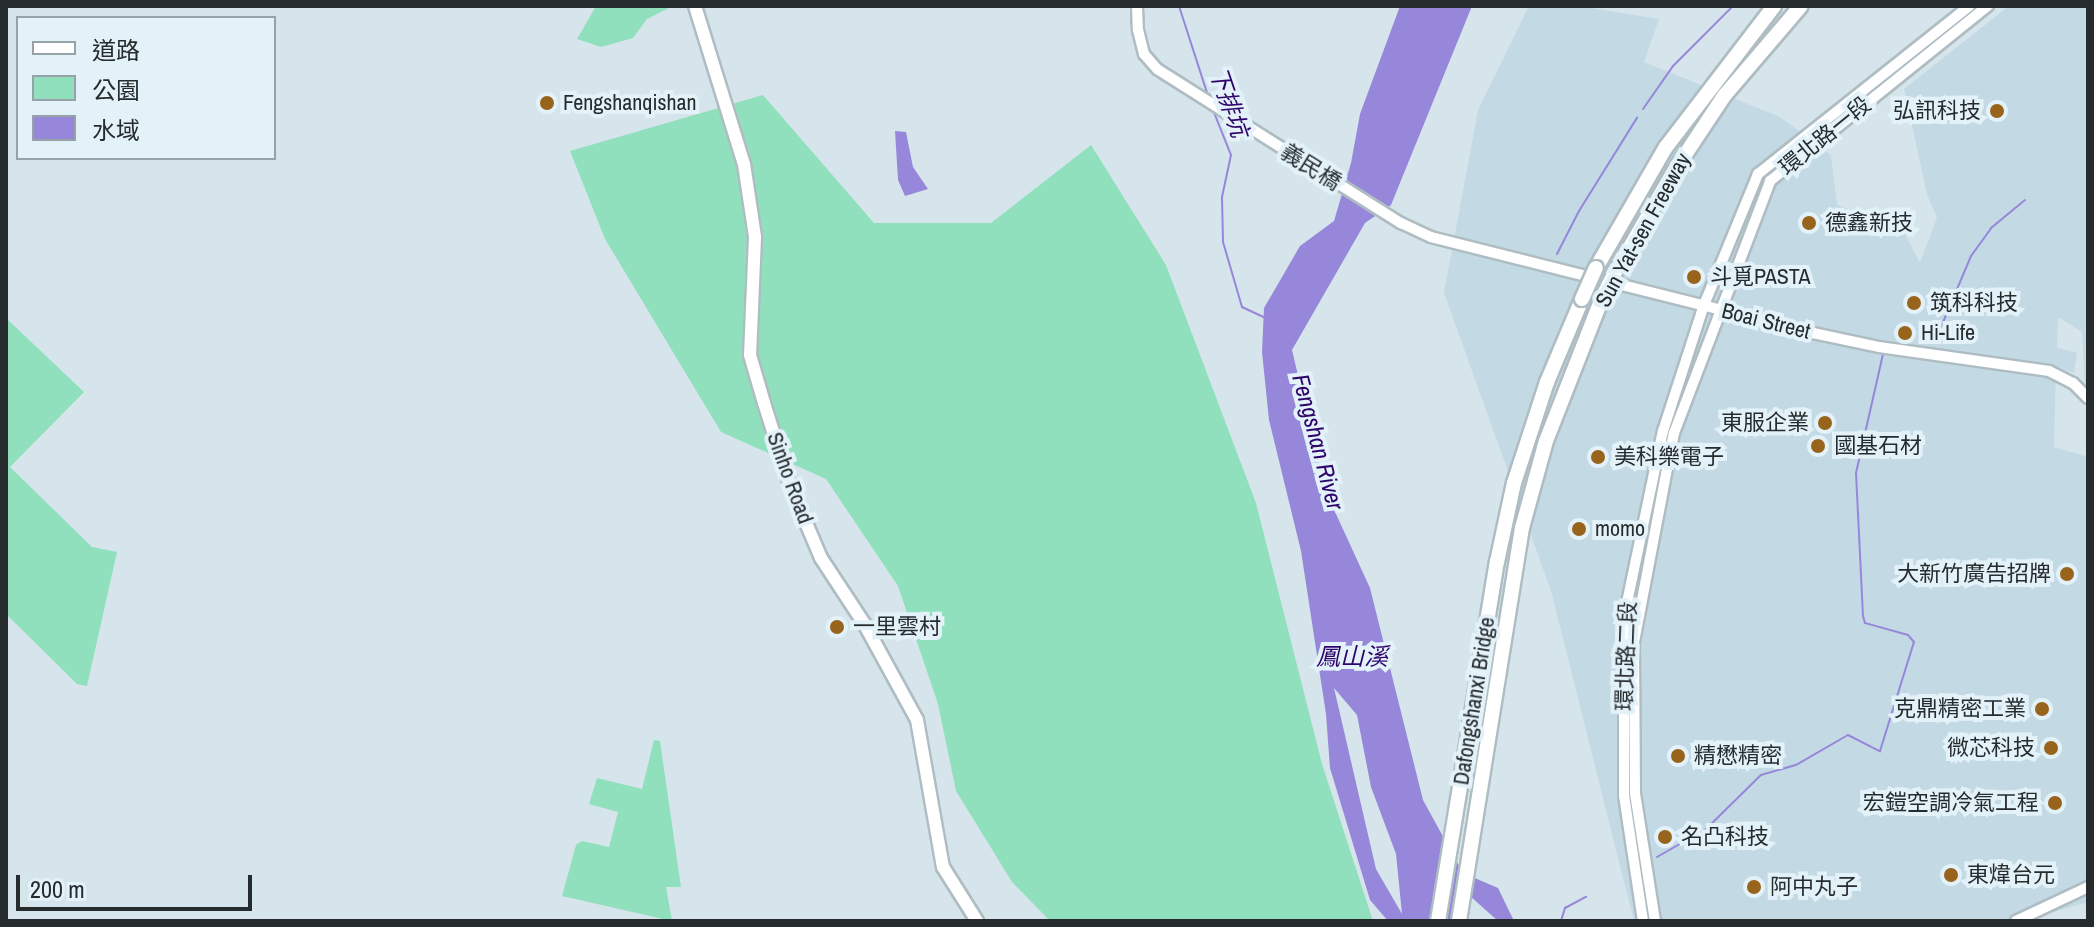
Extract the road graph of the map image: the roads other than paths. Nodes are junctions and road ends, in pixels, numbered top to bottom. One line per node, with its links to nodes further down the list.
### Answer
1 (695, 6): 14 (main road, Sinho Road)
2 (1137, 6): 7 (street, 義民橋)
3 (1774, 6): 11 (highway, Sun Yat-sen Freeway, bridge)
4 (1801, 6): 12 (highway, Sun Yat-sen Freeway, bridge)
5 (1969, 6): 8 (street, 環北路一段)
6 (1988, 6): 9 (street, 環北路一段)
7 (1441, 240): 8 (street, Boai Street)
8 (1704, 305): 9 (street, Boai Street); 17 (street, 環北路二段)
9 (1719, 309): 10 (street, Boai Street); 18 (street, 環北路二段)
10 (2088, 398)
11 (1514, 483): 15 (highway, Dafongshanxi Bridge)
12 (1522, 528): 16 (highway, Dafongshanxi Bridge)
13 (2088, 887): 19 (street)
14 (977, 921)
15 (1438, 921)
16 (1459, 921)
17 (1643, 921)
18 (1655, 921)
19 (2016, 921)

